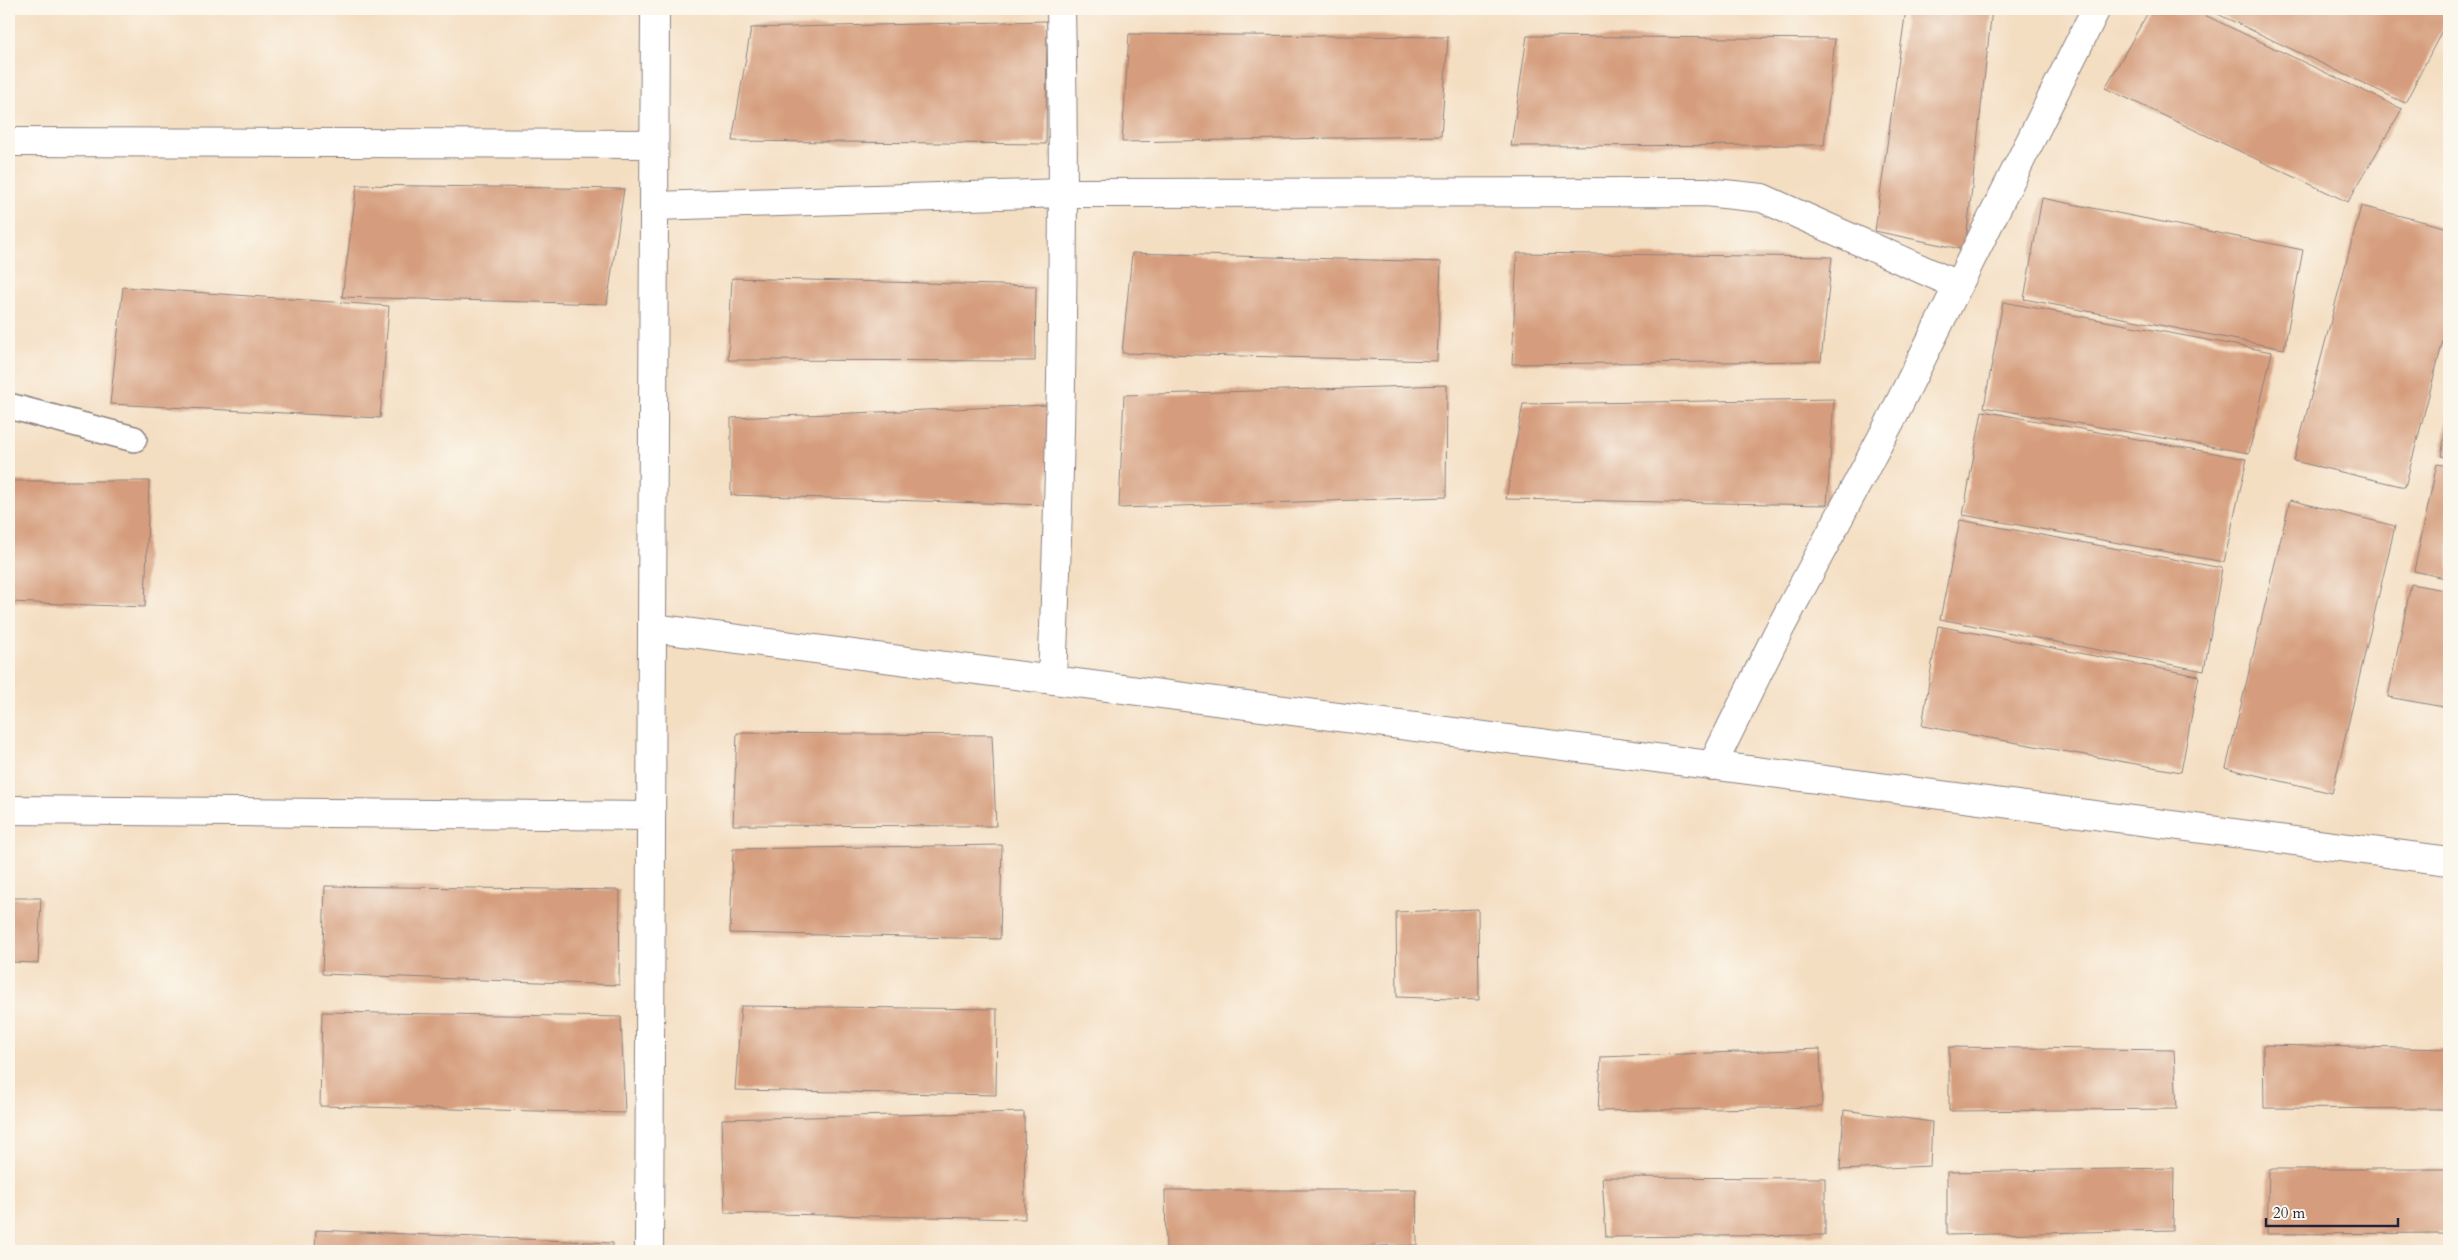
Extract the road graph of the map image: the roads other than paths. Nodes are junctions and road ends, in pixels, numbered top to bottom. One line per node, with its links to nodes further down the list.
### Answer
1 (655, 9): 5 (street)
2 (1061, 9): 6 (street)
3 (2096, 9): 8 (street)
4 (9, 142): 5 (street)
5 (654, 144): 7 (street)
6 (1063, 193): 7 (street); 8 (street); 12 (street)
7 (655, 206): 11 (street)
8 (1958, 285): 13 (street)
9 (9, 406): 10 (lane)
10 (134, 440)
11 (653, 628): 12 (street); 15 (street)
12 (1052, 680): 13 (street)
13 (1712, 766): 16 (street)
14 (9, 810): 15 (street)
15 (650, 816): 17 (street)
16 (2449, 860)
17 (649, 1251)

